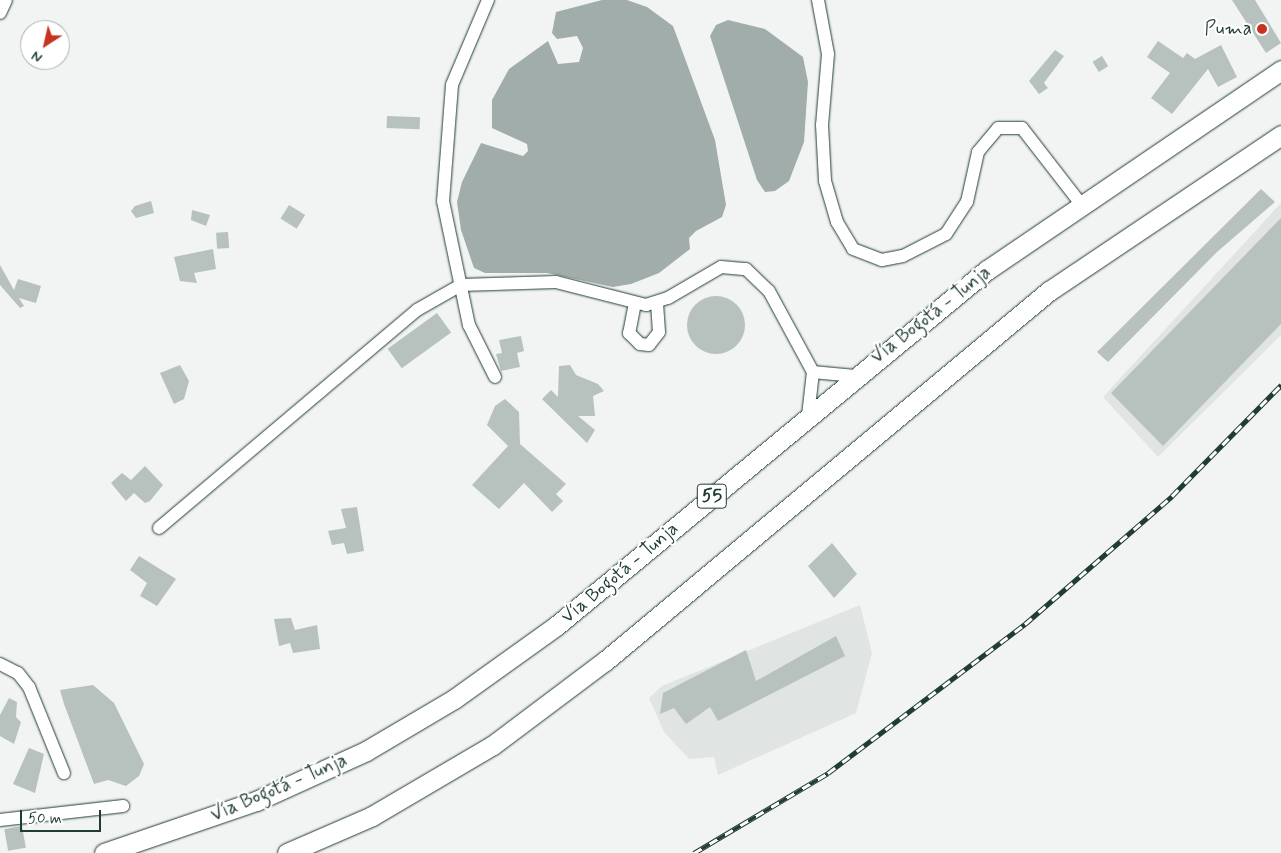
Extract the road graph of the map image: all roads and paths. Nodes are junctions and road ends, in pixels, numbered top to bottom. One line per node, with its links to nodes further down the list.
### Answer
1 (6, 0): 4 (street)
2 (488, 0): 8 (street)
3 (818, 0): 7 (street)
4 (0, 13)
5 (1281, 70): 7 (highway, Vía Bogotá - Tunja / 55)
6 (1281, 136): 21 (highway)
7 (1080, 204): 12 (highway, Vía Bogotá - Tunja / 55)
8 (461, 285): 9 (street); 13 (street); 15 (street)
9 (635, 303): 10 (street); 10 (street)
10 (657, 303): 11 (street)
11 (813, 372): 12 (street); 14 (street)
12 (855, 376): 14 (highway, Vía Bogotá - Tunja / 55)
13 (494, 377)
14 (808, 416): 20 (highway, Vía Bogotá - Tunja / 55)
15 (159, 528)
16 (0, 664): 17 (street)
17 (64, 773)
18 (123, 806): 19 (street)
19 (0, 820)
20 (104, 853)
21 (287, 853)

